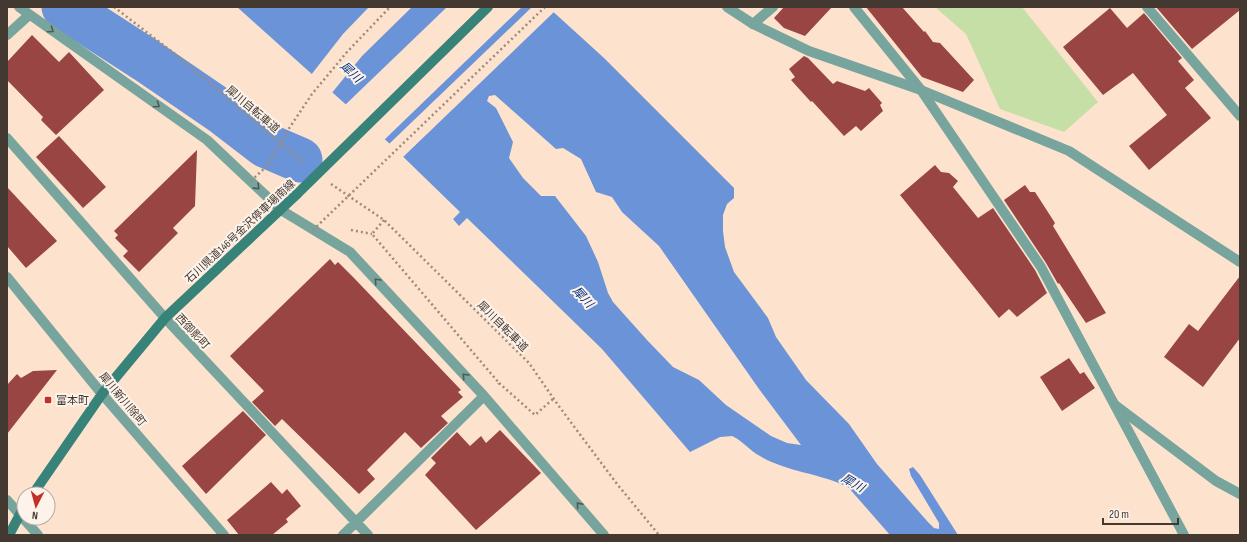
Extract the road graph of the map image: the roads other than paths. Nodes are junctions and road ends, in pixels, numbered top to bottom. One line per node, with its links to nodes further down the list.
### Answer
1 (19, 7): 7 (street)
2 (488, 7): 13 (main road, 石川県道146号金沢停車場南線, bridge)
3 (726, 7): 8 (street)
4 (773, 7): 8 (street)
5 (854, 7): 10 (street)
6 (1147, 7): 11 (street)
7 (29, 15): 9 (street); 13 (street, one-way to 13)
8 (753, 24): 10 (street)
9 (7, 35)
10 (921, 90): 14 (street); 19 (street)
11 (1240, 116)
12 (7, 138): 16 (street, 西御影町)
13 (281, 210): 16 (main road, 石川県道146号金沢停車場南線); 18 (street, one-way to 13)
14 (1240, 262)
15 (7, 277): 17 (street, 犀川新川除町)
16 (165, 318): 17 (main road, 石川県道146号金沢停車場南線); 25 (street, 西御影町)
17 (102, 394): 20 (main road, 石川県道146号金沢停車場南線); 29 (street, 犀川新川除町)
18 (484, 396): 25 (street); 32 (street, one-way to 18)
19 (1115, 405): 21 (street); 33 (street)
20 (39, 486)
21 (1240, 494)
22 (7, 500): 23 (street)
23 (16, 506)
24 (16, 522): 27 (main road)
25 (357, 522): 30 (street); 31 (street, 西御影町)
26 (32, 526): 28 (street)
27 (9, 535)
28 (38, 535)
29 (224, 535)
30 (343, 535)
31 (368, 535)
32 (604, 535)
33 (1184, 535)

